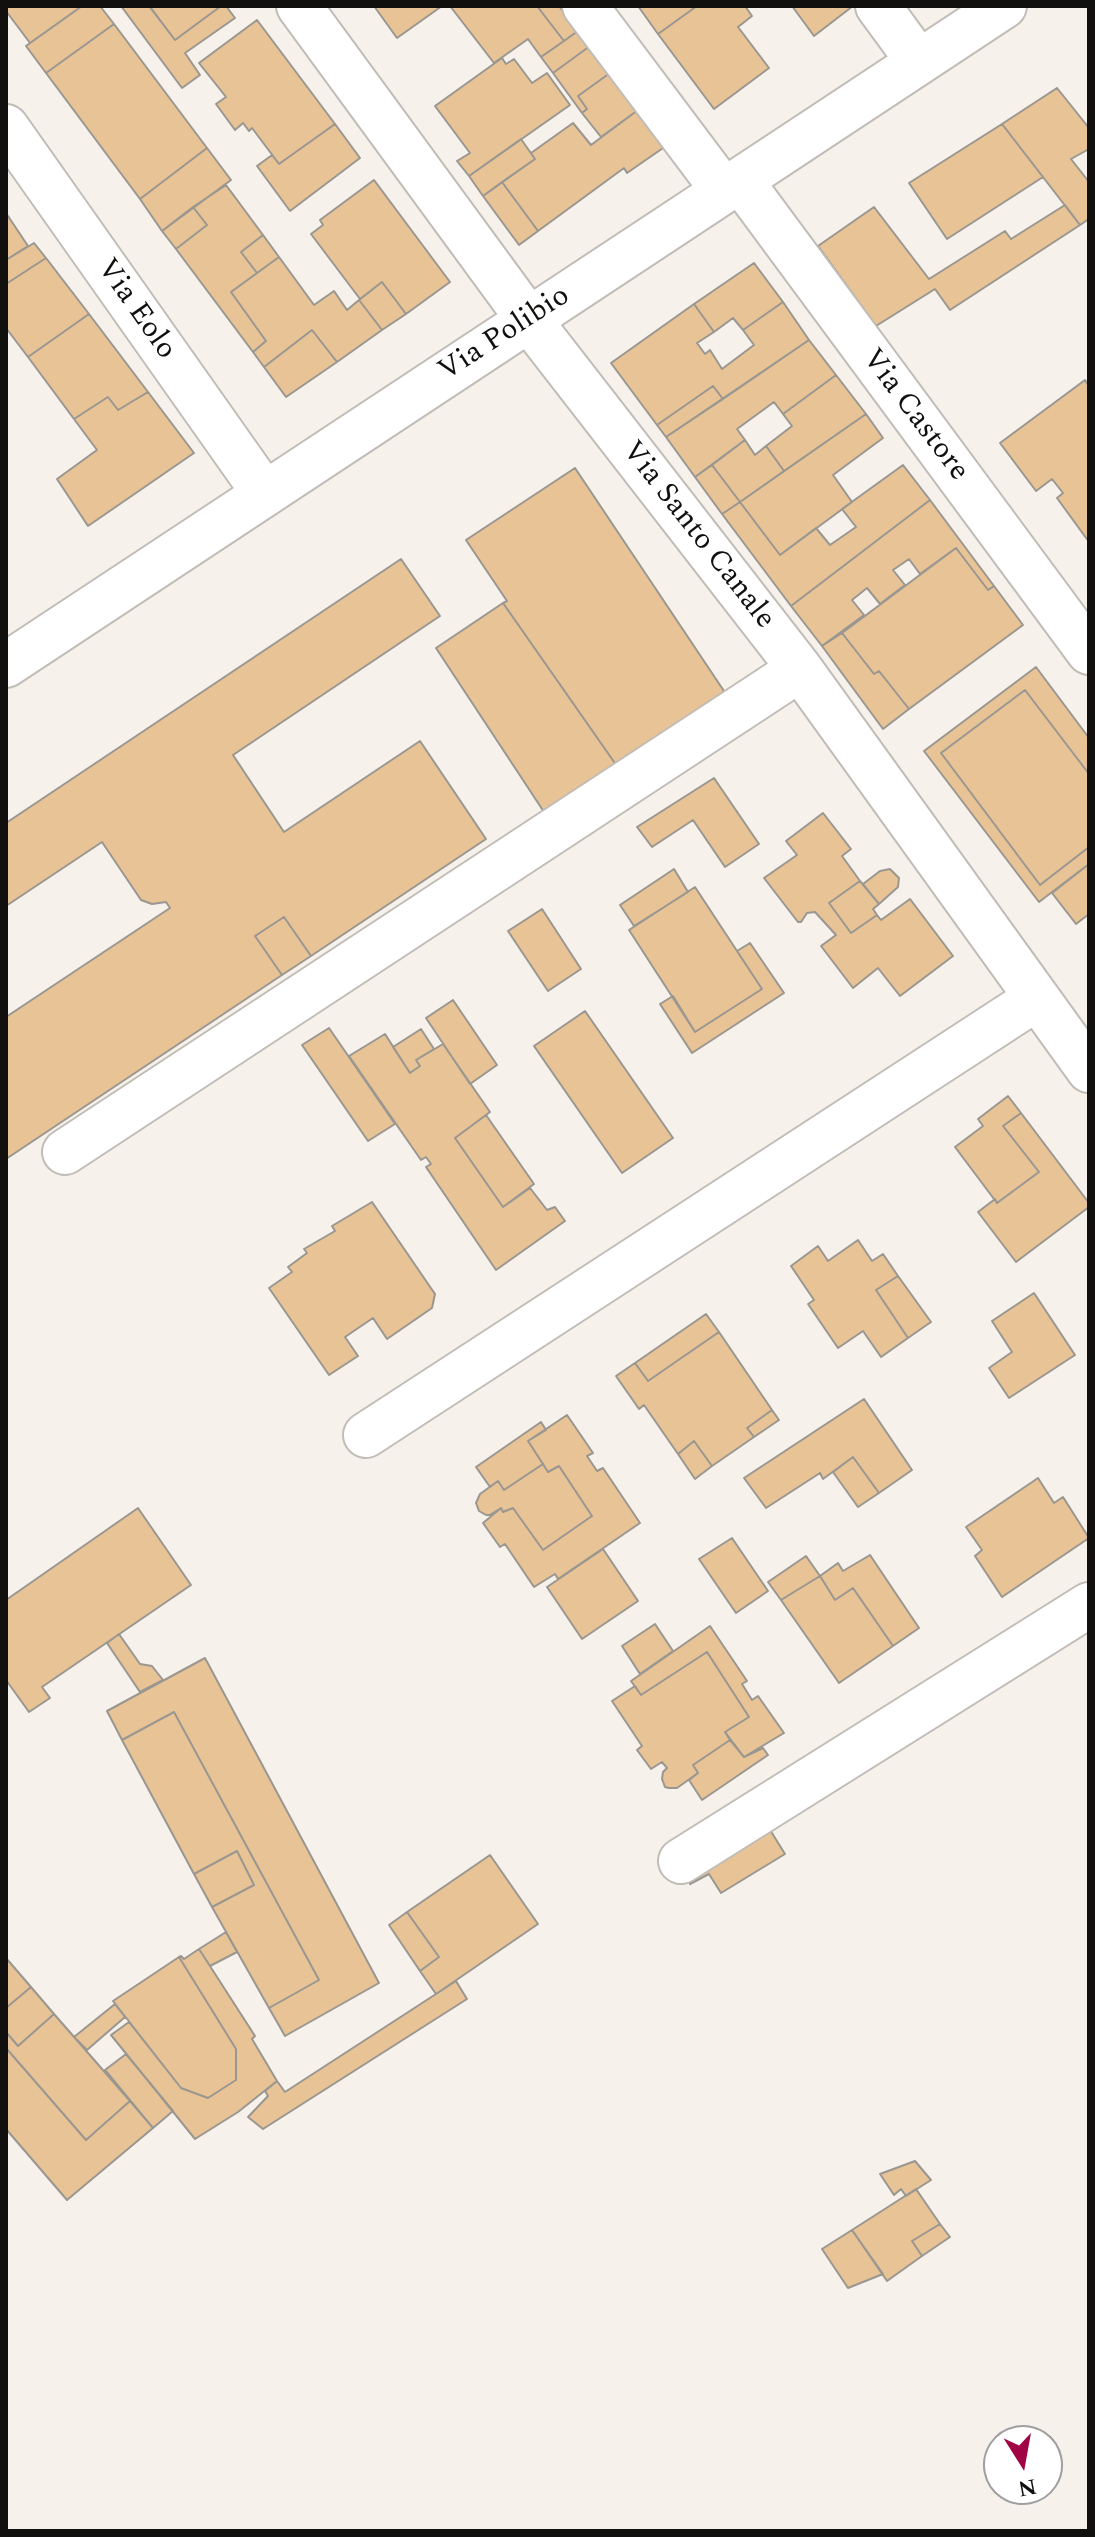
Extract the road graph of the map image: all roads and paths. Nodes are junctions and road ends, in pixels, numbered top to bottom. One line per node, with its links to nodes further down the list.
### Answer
1 (299, 6): 8 (street, Via Santo Canale)
2 (585, 6): 7 (street, Via Castore)
3 (878, 6): 5 (street)
4 (1004, 6): 5 (street, Via Polibio)
5 (919, 62): 7 (street, Via Polibio)
6 (6, 127): 9 (street, Via Eolo)
7 (732, 186): 8 (street, Via Polibio); 10 (street, Via Castore)
8 (529, 320): 9 (street, Via Polibio); 12 (street, Via Santo Canale)
9 (265, 494): 11 (street, Via Polibio)
10 (1089, 652)
11 (6, 665)
12 (800, 669): 13 (street, Via Santo Canale); 15 (street)
13 (1037, 998): 14 (street, Via Santo Canale); 16 (street)
14 (1089, 1070)
15 (65, 1152)
16 (366, 1435)
17 (1089, 1605): 18 (street)
18 (681, 1861)

